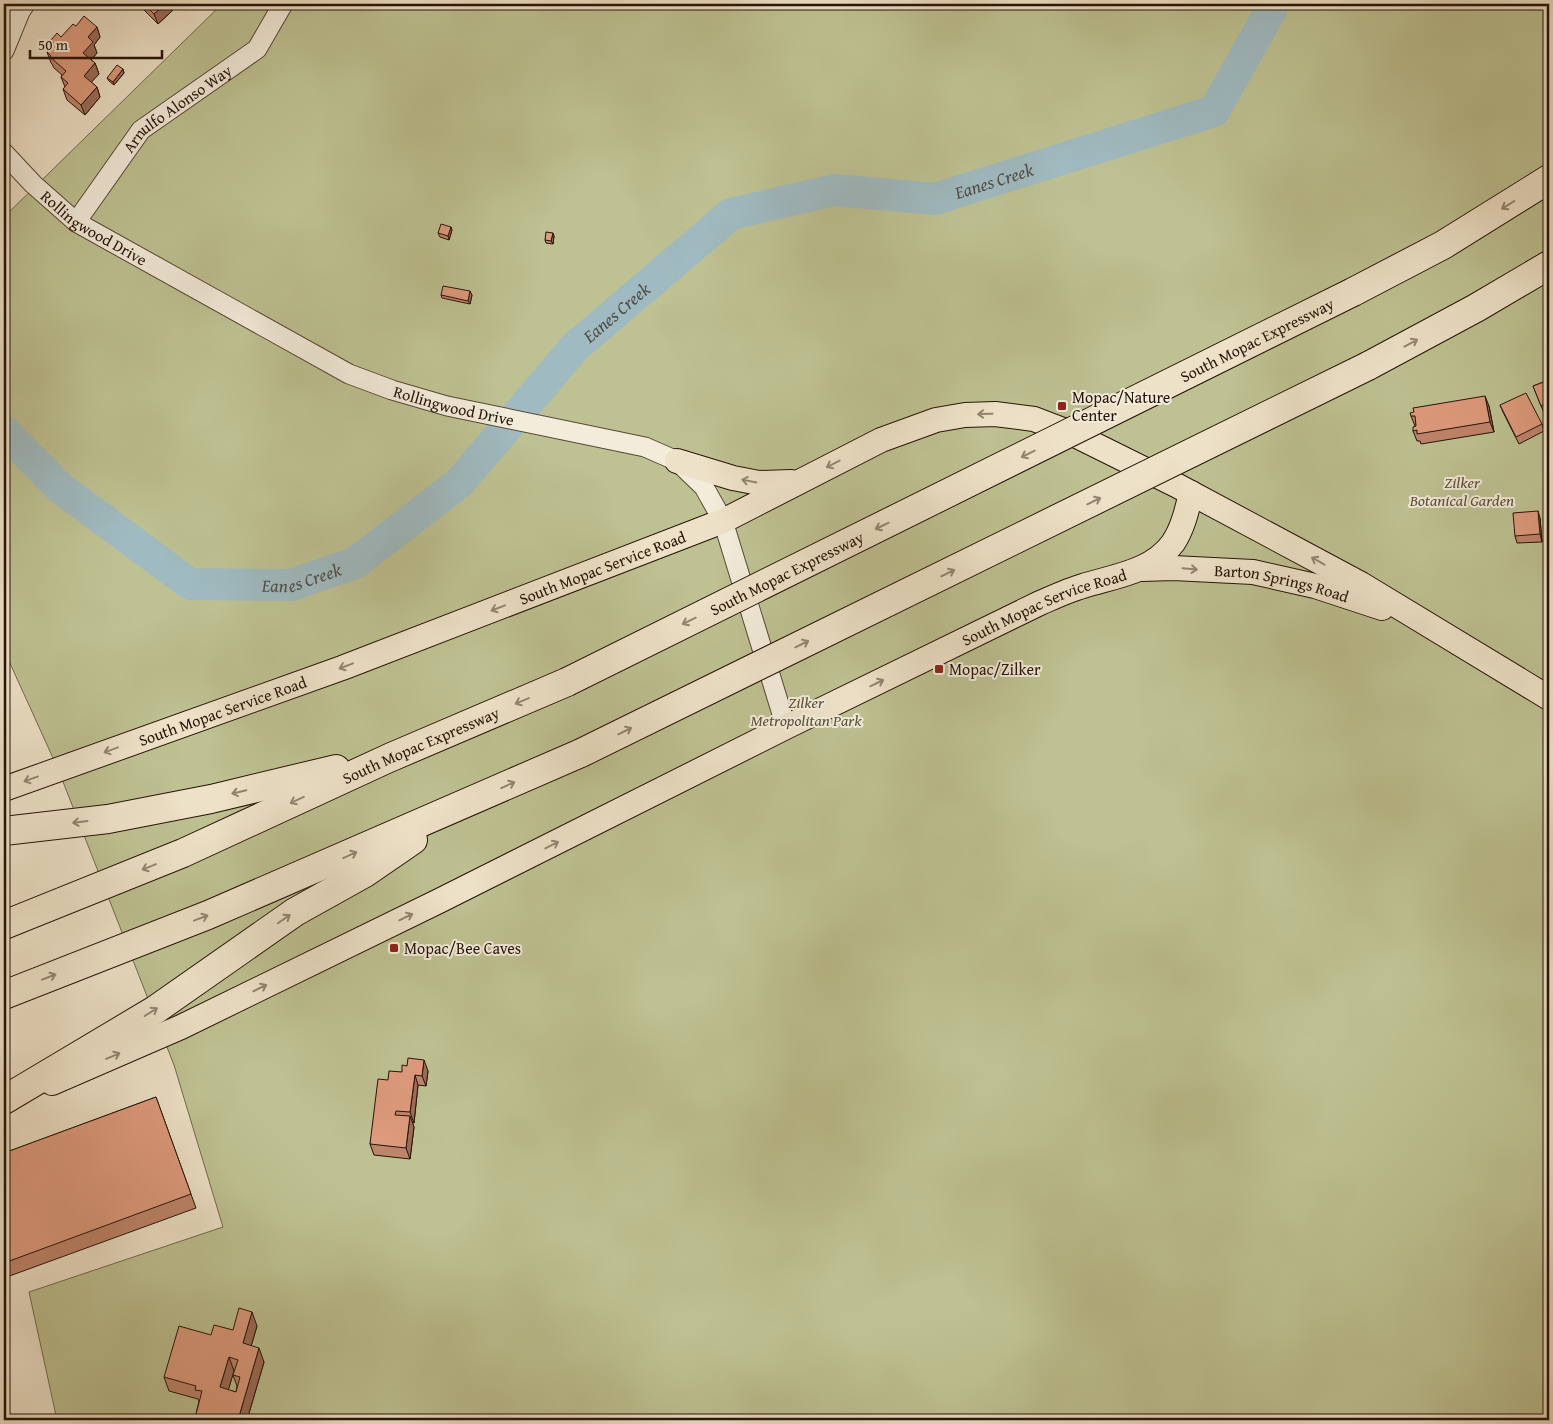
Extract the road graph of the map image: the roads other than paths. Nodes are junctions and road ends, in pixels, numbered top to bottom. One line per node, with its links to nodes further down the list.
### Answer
1 (25, 4): 3 (street)
2 (283, 4): 6 (street, Arnulfo Alonso Way)
3 (4, 51)
4 (4, 153): 6 (street, Rollingwood Drive)
5 (1549, 180): 16 (highway, South Mopac Expressway, one-way to 16, bridge)
6 (76, 222): 8 (street, Rollingwood Drive)
7 (1549, 265): 18 (highway, one-way to 7, bridge)
8 (677, 461): 9 (main road, one-way to 8); 11 (street, Rollingwood Drive)
9 (798, 482): 10 (main road, South Mopac Service Road, one-way to 9); 11 (main road, South Mopac Service Road)
10 (1191, 492): 12 (main road); 13 (main road, Barton Springs Road, one-way to 10)
11 (723, 521): 15 (street, Rollingwood Drive); 17 (main road, South Mopac Service Road, one-way to 17)
12 (1142, 569): 13 (main road, Barton Springs Road, one-way to 13); 15 (main road, South Mopac Service Road, one-way to 12)
13 (1417, 619): 14 (main road, Barton Springs Road)
14 (1549, 698)
15 (786, 727): 22 (main road, South Mopac Service Road, one-way to 15)
16 (389, 758): 19 (highway, one-way to 19); 20 (highway, South Mopac Expressway, one-way to 20)
17 (4, 789)
18 (463, 804): 21 (highway, one-way to 18); 22 (highway, one-way to 18)
19 (4, 831)
20 (4, 926)
21 (4, 995)
22 (4, 1102)

